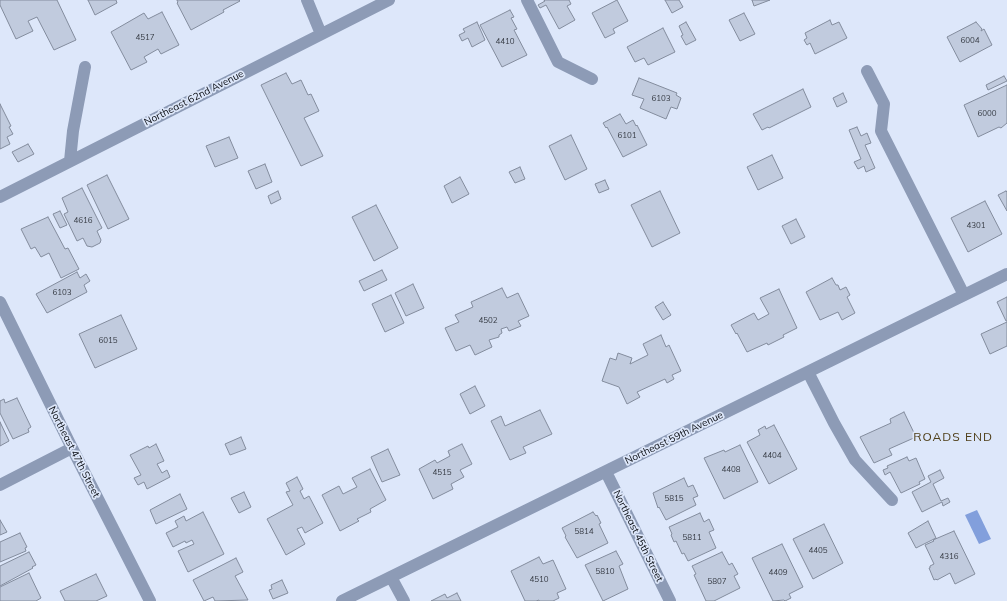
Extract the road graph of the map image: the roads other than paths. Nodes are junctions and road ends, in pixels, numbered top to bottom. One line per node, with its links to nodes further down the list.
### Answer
1 (307, 0): 4 (street)
2 (389, 0): 4 (street, Northeast 62nd Avenue)
3 (527, 0): 7 (street)
4 (321, 34): 8 (street, Northeast 62nd Avenue)
5 (86, 67): 8 (street)
6 (867, 71): 11 (street)
7 (592, 79)
8 (70, 161): 9 (street, Northeast 62nd Avenue)
9 (0, 197)
10 (1007, 274): 11 (street, Northeast 59th Avenue)
11 (964, 295): 13 (street, Northeast 59th Avenue)
12 (0, 302): 14 (street, Northeast 47th Street)
13 (808, 372): 15 (street, Northeast 59th Avenue); 17 (street)
14 (72, 448): 16 (street); 19 (street, Northeast 47th Street)
15 (606, 472): 18 (street, Northeast 59th Avenue); 22 (street, Northeast 45th Street)
16 (0, 485)
17 (892, 500)
18 (391, 577): 20 (street, Northeast 59th Avenue); 21 (street)
19 (150, 601)
20 (342, 601)
21 (404, 601)
22 (670, 601)

